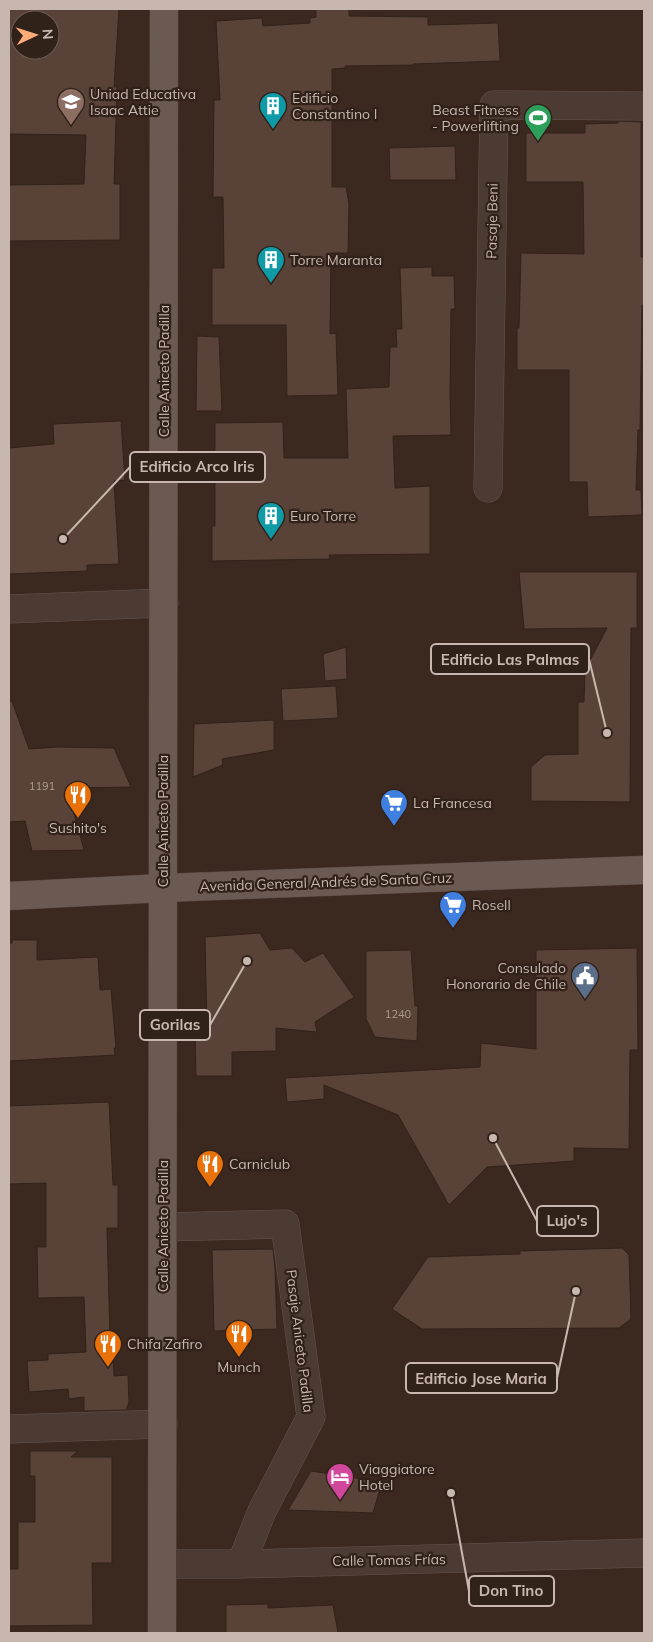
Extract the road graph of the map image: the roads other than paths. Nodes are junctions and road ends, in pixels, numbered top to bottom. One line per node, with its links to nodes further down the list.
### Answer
1 (164, 9): 4 (main road, Calle Aniceto Padilla)
2 (644, 106): 3 (street, Pasaje Beni)
3 (488, 488)
4 (164, 603): 5 (street); 7 (main road, Calle Aniceto Padilla)
5 (9, 609)
6 (644, 870): 7 (main road, Avenida General Andrés de Santa Cruz)
7 (162, 888): 8 (main road, Avenida General Andrés de Santa Cruz); 9 (main road, Calle Aniceto Padilla)
8 (9, 896)
9 (164, 1227): 10 (main road, Calle Aniceto Padilla); 14 (street, Pasaje Aniceto Padilla)
10 (163, 1424): 11 (street); 13 (main road, Calle Aniceto Padilla)
11 (9, 1429)
12 (644, 1553): 14 (street, Calle Tomas Frías)
13 (163, 1564): 14 (street, Calle Tomas Frías); 15 (main road, Calle Aniceto Padilla)
14 (241, 1564)
15 (162, 1633)

